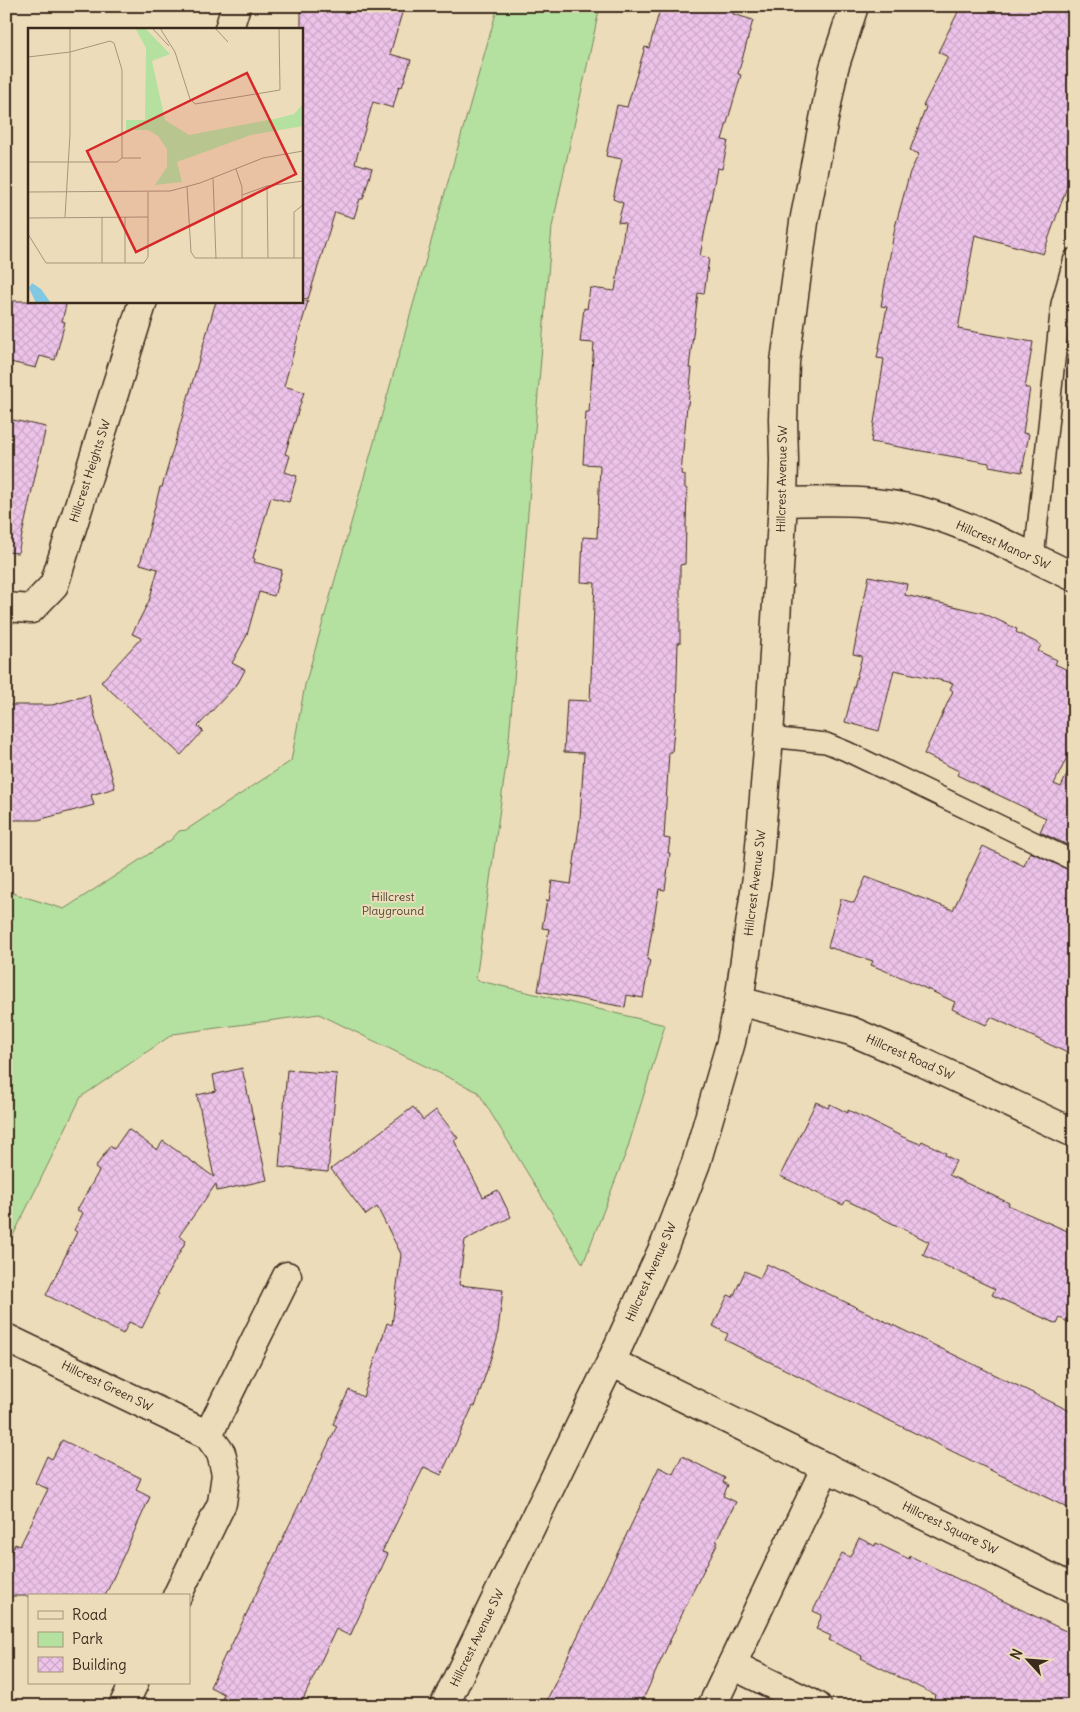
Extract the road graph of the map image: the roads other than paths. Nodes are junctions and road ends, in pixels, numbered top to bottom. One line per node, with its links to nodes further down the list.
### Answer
1 (236, 6): 3 (street)
2 (854, 6): 7 (street, Hillcrest Avenue SW)
3 (229, 28)
4 (1074, 258): 6 (lane)
5 (143, 302): 10 (street, Hillcrest Heights SW)
6 (1068, 307): 8 (lane)
7 (783, 502): 8 (street, Hillcrest Manor SW); 11 (street, Hillcrest Avenue SW)
8 (1034, 558): 9 (street, Hillcrest Manor SW)
9 (1074, 577)
10 (6, 607)
11 (769, 737): 12 (lane); 13 (street, Hillcrest Avenue SW)
12 (1074, 861)
13 (739, 1001): 14 (street, Hillcrest Road SW); 17 (street, Hillcrest Avenue SW)
14 (1074, 1133)
15 (287, 1276): 18 (street)
16 (6, 1338): 18 (street, Hillcrest Green SW)
17 (611, 1362): 19 (street, Hillcrest Square SW); 25 (street, Hillcrest Avenue SW)
18 (208, 1435): 21 (street)
19 (826, 1467): 20 (street, Hillcrest Square SW); 22 (street)
20 (1074, 1589)
21 (178, 1594)
22 (732, 1664): 26 (street); 27 (street)
23 (134, 1684): 24 (street)
24 (123, 1706)
25 (444, 1706)
26 (712, 1706)
27 (817, 1706)

